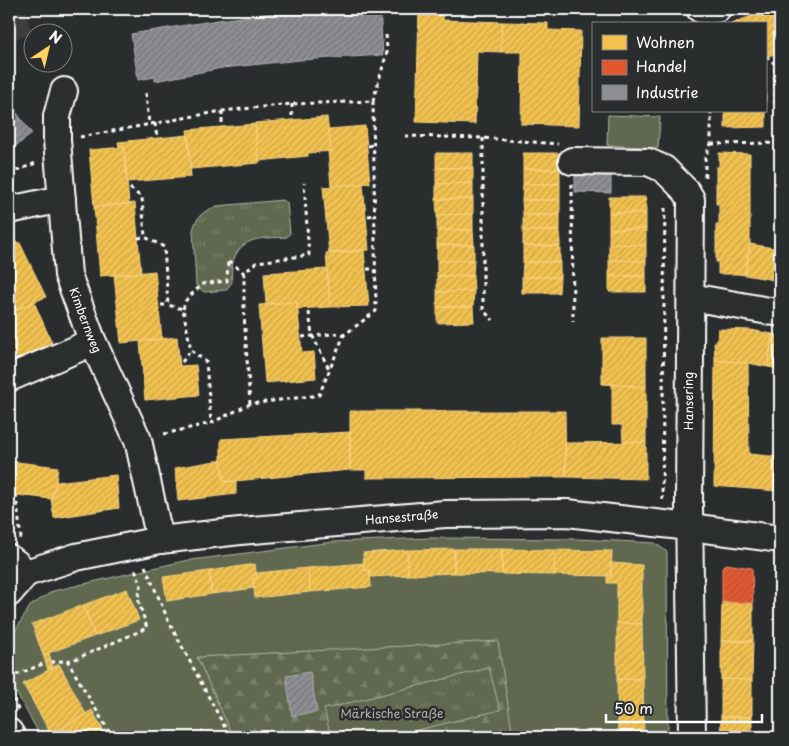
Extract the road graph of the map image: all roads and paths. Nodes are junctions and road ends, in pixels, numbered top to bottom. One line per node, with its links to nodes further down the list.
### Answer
1 (700, 9): 2 (street)
2 (717, 9)
3 (386, 32): 7 (path)
4 (766, 56): 9 (path)
5 (64, 91): 22 (street, Kimbernweg)
6 (146, 93): 13 (path)
7 (373, 101): 8 (path); 20 (path)
8 (292, 104): 10 (path); 11 (path)
9 (780, 109)
10 (222, 110): 12 (path); 14 (path)
11 (292, 117)
12 (156, 123): 13 (path); 16 (path)
13 (149, 124): 22 (path)
14 (222, 124)
15 (405, 136): 17 (path)
16 (157, 138)
17 (483, 138): 23 (path); 43 (path)
18 (780, 143): 19 (path)
19 (711, 144)
20 (374, 145): 21 (path); 30 (path)
21 (368, 146)
22 (58, 150): 24 (path); 27 (street, Kimbernweg)
23 (572, 161): 37 (street, Hansering); 44 (path)
24 (9, 174)
25 (304, 183): 36 (path)
26 (130, 188): 32 (path)
27 (62, 199): 29 (street); 48 (street, Kimbernweg)
28 (665, 200): 57 (path)
29 (9, 210)
30 (375, 215): 31 (path); 35 (path)
31 (368, 216)
32 (145, 237): 33 (path); 39 (path)
33 (138, 238)
34 (367, 269): 35 (path)
35 (375, 269): 46 (path)
36 (244, 273): 40 (path); 53 (path)
37 (691, 297): 42 (street); 58 (street, Hansering)
38 (161, 304): 39 (path)
39 (168, 305): 40 (path)
40 (183, 309): 49 (path)
41 (309, 312): 45 (path)
42 (780, 313)
43 (493, 320)
44 (573, 321)
45 (312, 335): 46 (path); 47 (path); 51 (path)
46 (344, 335): 51 (path)
47 (302, 337)
48 (92, 340): 52 (street); 55 (street, Kimbernweg)
49 (190, 350): 50 (path); 54 (path)
50 (182, 362)
51 (330, 370): 53 (path)
52 (9, 378)
53 (250, 404): 54 (path)
54 (211, 423): 55 (path)
55 (138, 440): 60 (street, Kimbernweg)
56 (16, 495): 61 (path)
57 (662, 503)
58 (690, 527): 59 (street, Hansestraße); 60 (street, Hansestraße); 71 (street, Hansering)
59 (780, 539)
60 (141, 544): 61 (street, Hansestraße); 63 (path); 70 (path)
61 (19, 558): 62 (street)
62 (9, 593)
63 (67, 660): 64 (path); 69 (path)
64 (51, 662)
65 (46, 663): 66 (path)
66 (9, 678)
67 (9, 732): 68 (street)
68 (12, 737)
69 (112, 737)
70 (230, 737)
71 (692, 737)

